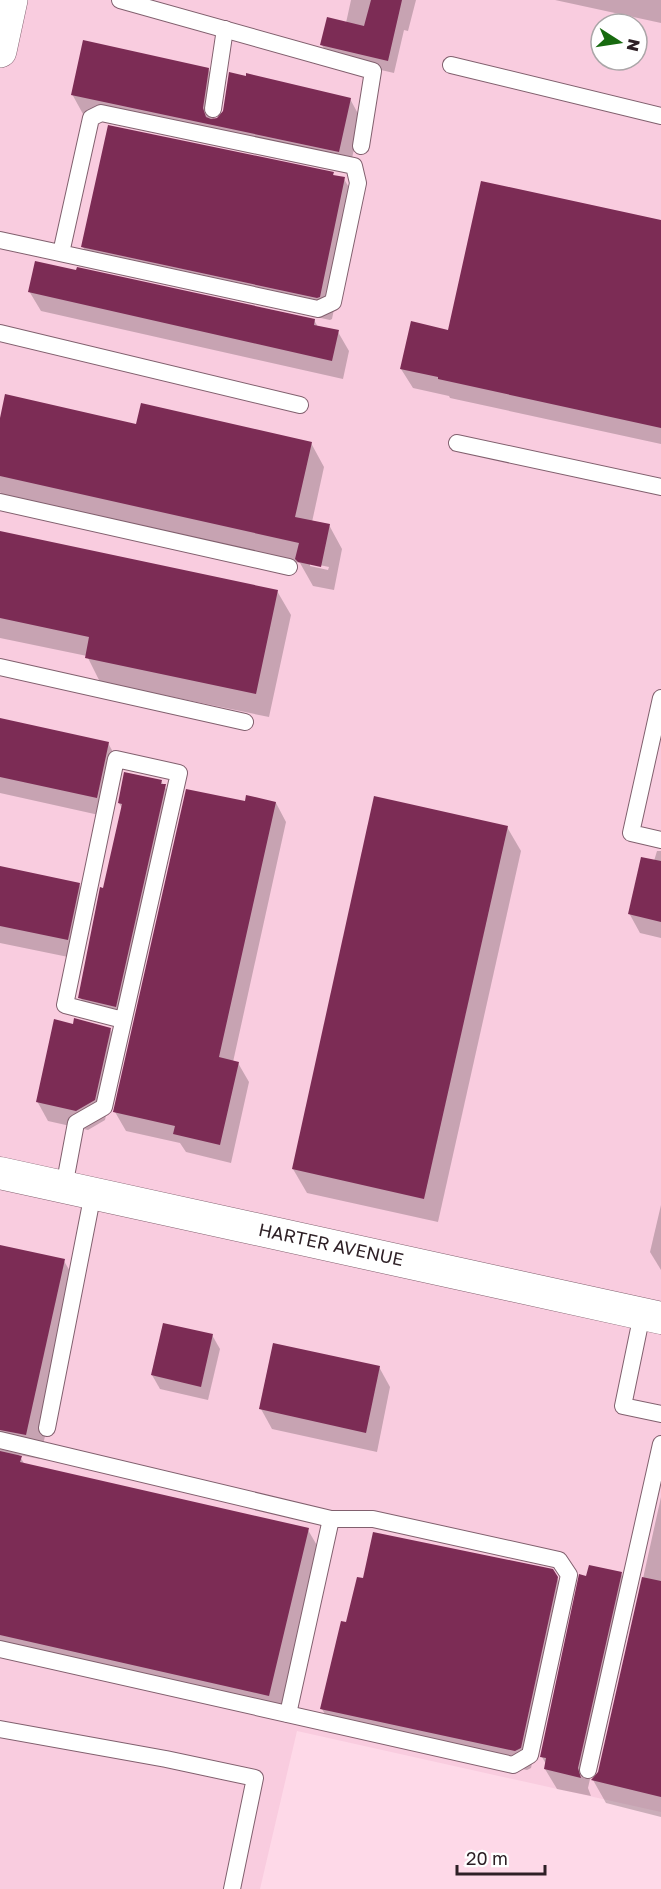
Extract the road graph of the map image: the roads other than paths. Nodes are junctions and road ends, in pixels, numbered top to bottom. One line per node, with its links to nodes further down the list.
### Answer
1 (11, 0): 4 (street)
2 (120, 0): 3 (lane)
3 (225, 30): 6 (lane); 8 (lane)
4 (0, 51)
5 (451, 65): 7 (lane)
6 (213, 109)
7 (661, 116)
8 (362, 146)
9 (0, 240): 10 (lane)
10 (61, 253): 10 (lane)
11 (0, 333): 12 (lane)
12 (300, 405)
13 (457, 443): 14 (lane)
14 (661, 487)
15 (0, 502): 16 (lane)
16 (289, 567)
17 (0, 667): 19 (lane)
18 (661, 698): 20 (lane)
19 (245, 722)
20 (661, 840)
21 (123, 1020): 21 (lane); 23 (lane)
22 (0, 1173): 23 (street, HARTER AVENUE)
23 (79, 1190): 24 (street, HARTER AVENUE); 26 (lane)
24 (651, 1316): 25 (lane)
25 (661, 1414)
26 (47, 1428)
27 (0, 1440): 29 (lane)
28 (661, 1444): 33 (lane)
29 (331, 1519): 31 (lane); 31 (lane)
30 (0, 1649): 31 (lane)
31 (288, 1714)
32 (0, 1729): 34 (lane)
33 (588, 1770)
34 (232, 1889)

